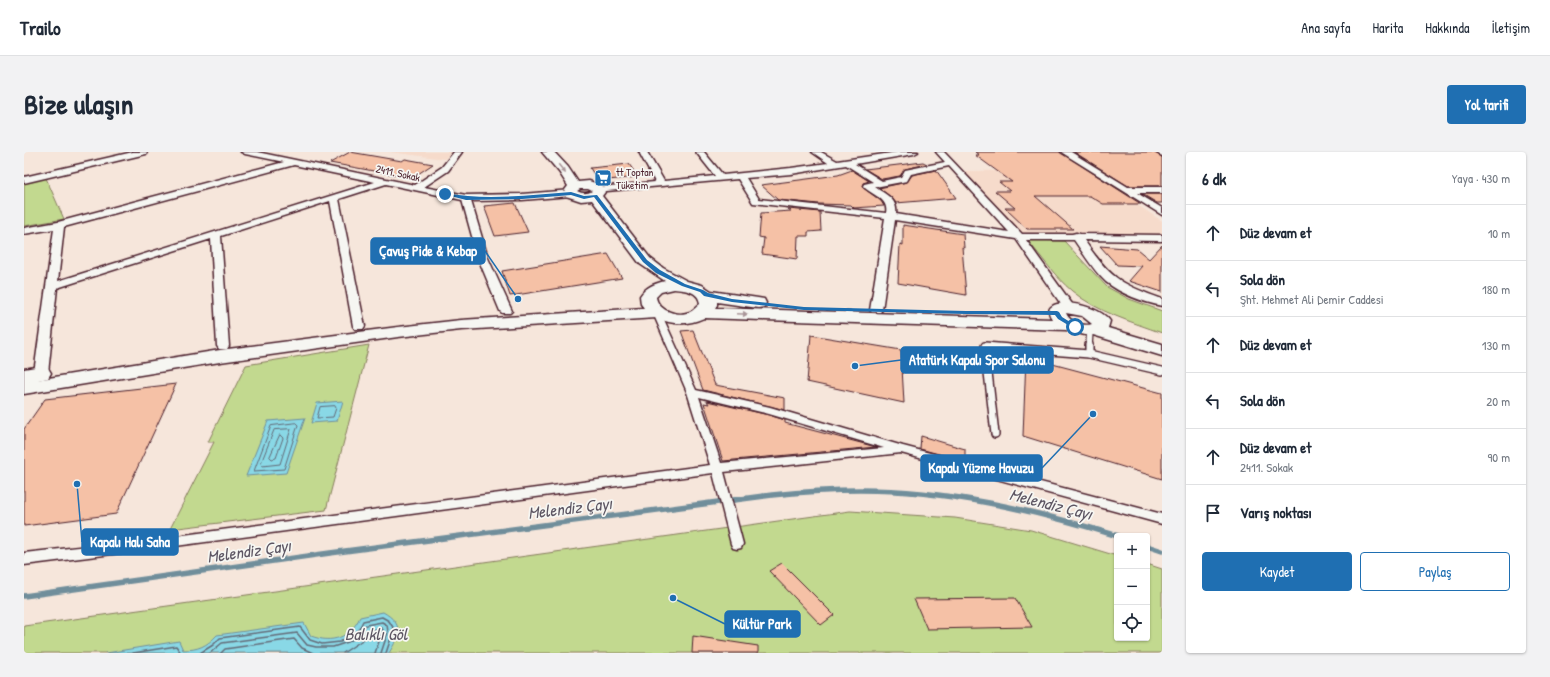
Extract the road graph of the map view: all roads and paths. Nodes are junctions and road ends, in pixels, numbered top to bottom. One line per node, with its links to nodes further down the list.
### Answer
1 (143, 152): 22 (street)
2 (245, 152): 15 (street, 2411. Sokak)
3 (290, 152): 15 (street)
4 (458, 152): 26 (street)
5 (548, 152): 29 (main road, one-way to 29)
6 (562, 152): 29 (main road)
7 (643, 152): 24 (street)
8 (700, 152): 21 (street)
9 (816, 152): 18 (street)
10 (914, 152): 17 (street, 2411. Sokak)
11 (940, 152): 19 (street)
12 (1065, 152): 27 (street)
13 (1159, 152): 14 (street)
14 (1162, 154)
15 (276, 159): 16 (street, 2411. Sokak)
16 (293, 162): 23 (street, 2411. Sokak); 34 (street)
17 (847, 162): 18 (street, 2411. Sokak); 25 (street)
18 (835, 164): 20 (street, 2411. Sokak)
19 (949, 164): 25 (street); 38 (street)
20 (741, 176): 21 (street, 2411. Sokak); 33 (street)
21 (721, 178): 24 (street, 2411. Sokak)
22 (24, 180)
23 (383, 182): 26 (street, 2411. Sokak); 30 (street)
24 (660, 184): 29 (street, 2411. Sokak)
25 (881, 184): 33 (street)
26 (415, 188): 31 (street, 2411. Sokak)
27 (1127, 190): 28 (street); 32 (street)
28 (1162, 190)
29 (586, 191): 31 (street, 2411. Sokak); 40 (main road); 42 (main road)
30 (334, 197): 36 (street); 50 (street)
31 (466, 198): 47 (street)
32 (1162, 212)
33 (890, 216): 38 (street); 45 (street)
34 (59, 224): 35 (street); 41 (street)
35 (24, 231)
36 (216, 234): 41 (street); 53 (street)
37 (1076, 236): 38 (street); 39 (street); 44 (street)
38 (1019, 237): 46 (street)
39 (1162, 238)
40 (683, 285): 42 (main road); 43 (main road)
41 (52, 286): 57 (street)
42 (648, 291): 47 (main road); 48 (main road); 57 (main road); 58 (street)
43 (706, 295): 45 (main road); 48 (main road)
44 (1162, 303)
45 (876, 310): 46 (main road)
46 (1063, 310): 49 (main road); 51 (main road)
47 (506, 311): 50 (main road)
48 (703, 313): 49 (main road, one-way to 49)
49 (1070, 325): 51 (main road)
50 (359, 326): 53 (main road)
51 (1095, 327): 52 (main road); 54 (main road); 55 (lane)
52 (1162, 341)
53 (223, 346): 57 (main road)
54 (1162, 350)
55 (1089, 354): 56 (lane); 59 (lane)
56 (1162, 371)
57 (28, 382)
58 (692, 392): 60 (street); 61 (street)
59 (995, 434)
60 (903, 450): 61 (street); 62 (street)
61 (717, 468): 63 (street); 64 (street)
62 (1162, 519)
63 (737, 544)
64 (24, 559)

